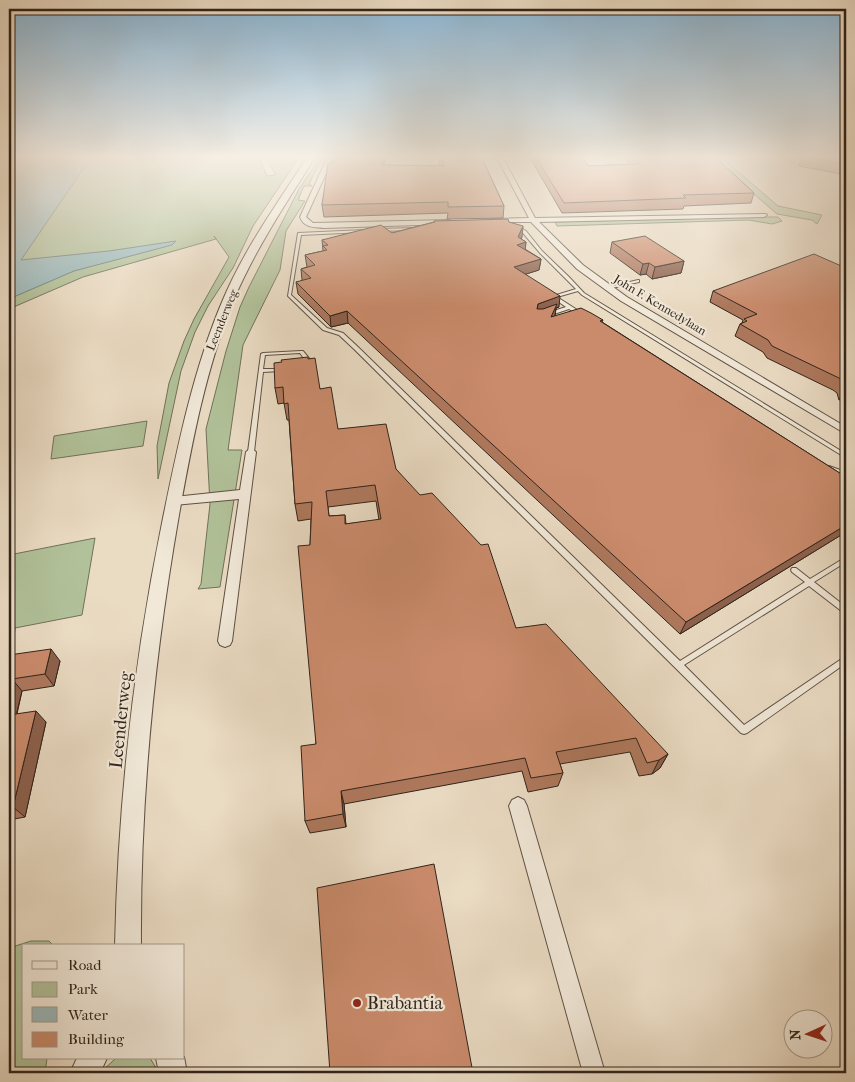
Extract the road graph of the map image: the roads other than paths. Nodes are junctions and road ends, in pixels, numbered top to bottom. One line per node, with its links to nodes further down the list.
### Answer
1 (280, 206): 24 (street, Leenderweg)
2 (307, 206): 7 (street)
3 (526, 206): 5 (street, John F. Kennedylaan)
4 (764, 215): 5 (street)
5 (533, 220): 6 (street); 10 (street, John F. Kennedylaan)
6 (483, 221)
7 (455, 225): 31 (lane)
8 (492, 226): 11 (lane)
9 (638, 281): 10 (lane)
10 (607, 288): 18 (street, John F. Kennedylaan)
11 (579, 289): 12 (lane); 20 (lane)
12 (569, 307): 13 (lane); 14 (lane)
13 (546, 315)
14 (586, 318)
15 (308, 368): 17 (lane)
16 (286, 370): 17 (lane)
17 (261, 371): 19 (lane)
18 (846, 431)
19 (251, 452): 23 (street)
20 (846, 456)
21 (820, 464): 22 (lane)
22 (846, 474)
23 (244, 494): 24 (street); 29 (street)
24 (174, 501): 33 (street, Leenderweg)
25 (846, 559): 27 (lane)
26 (794, 570): 27 (lane)
27 (809, 582): 28 (lane); 31 (lane)
28 (846, 611)
29 (225, 641)
30 (846, 659): 31 (lane)
31 (679, 665)
32 (518, 806): 38 (street)
33 (128, 944)
34 (92, 1060): 36 (street)
35 (170, 1060): 37 (street)
36 (84, 1073)
37 (173, 1073)
38 (594, 1073)

